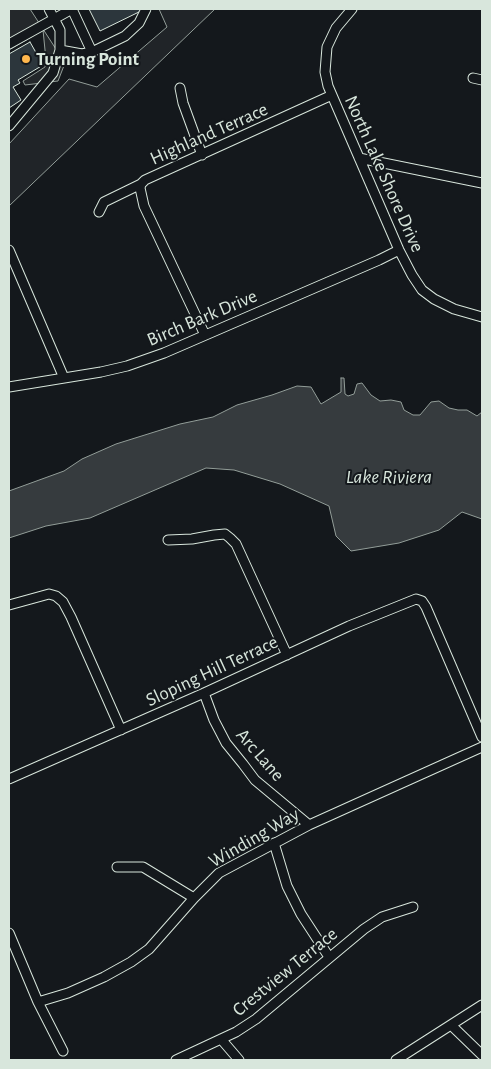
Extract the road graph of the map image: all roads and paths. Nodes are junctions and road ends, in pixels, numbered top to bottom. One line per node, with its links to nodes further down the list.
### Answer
1 (49, 9): 5 (street)
2 (72, 9): 5 (street); 8 (street)
3 (146, 9): 8 (street)
4 (352, 9): 10 (street, North Lake Shore Drive)
5 (54, 18): 6 (street); 7 (street)
6 (9, 44)
7 (60, 50): 8 (street); 11 (street)
8 (92, 52)
9 (180, 88): 12 (street)
10 (332, 96): 12 (street, Highland Terrace); 13 (street, North Lake Shore Drive)
11 (9, 126)
12 (202, 155): 15 (street, Highland Terrace)
13 (359, 158): 14 (street); 18 (street, North Lake Shore Drive)
14 (482, 183)
15 (141, 184): 16 (street); 20 (street, Highland Terrace)
16 (99, 212)
17 (9, 250): 21 (street)
18 (399, 250): 19 (street, North Lake Shore Drive); 20 (street, Birch Bark Drive)
19 (482, 317)
20 (205, 335): 21 (street, Birch Bark Drive)
21 (64, 378): 22 (street, Birch Bark Drive)
22 (9, 387)
23 (168, 540): 25 (street)
24 (9, 605): 27 (street)
25 (287, 655): 26 (street, Sloping Hill Terrace); 28 (street, Sloping Hill Terrace)
26 (204, 693): 27 (street, Sloping Hill Terrace); 31 (street, Arc Lane)
27 (121, 730): 30 (street, Sloping Hill Terrace)
28 (482, 737)
29 (482, 747): 31 (street, Winding Way)
30 (9, 779)
31 (308, 825): 32 (street, Winding Way)
32 (274, 843): 34 (street, Winding Way); 37 (street)
33 (117, 867): 34 (street)
34 (194, 898): 38 (street, Winding Way)
35 (413, 906): 37 (street, Crestview Terrace)
36 (9, 933): 38 (street)
37 (329, 957): 41 (street, Crestview Terrace)
38 (38, 1002): 42 (street)
39 (482, 1005): 40 (street)
40 (451, 1025): 43 (street); 46 (street)
41 (222, 1039): 44 (street, Crestview Terrace); 45 (street)
42 (62, 1051)
43 (482, 1055)
44 (176, 1060)
45 (239, 1060)
46 (396, 1060)

